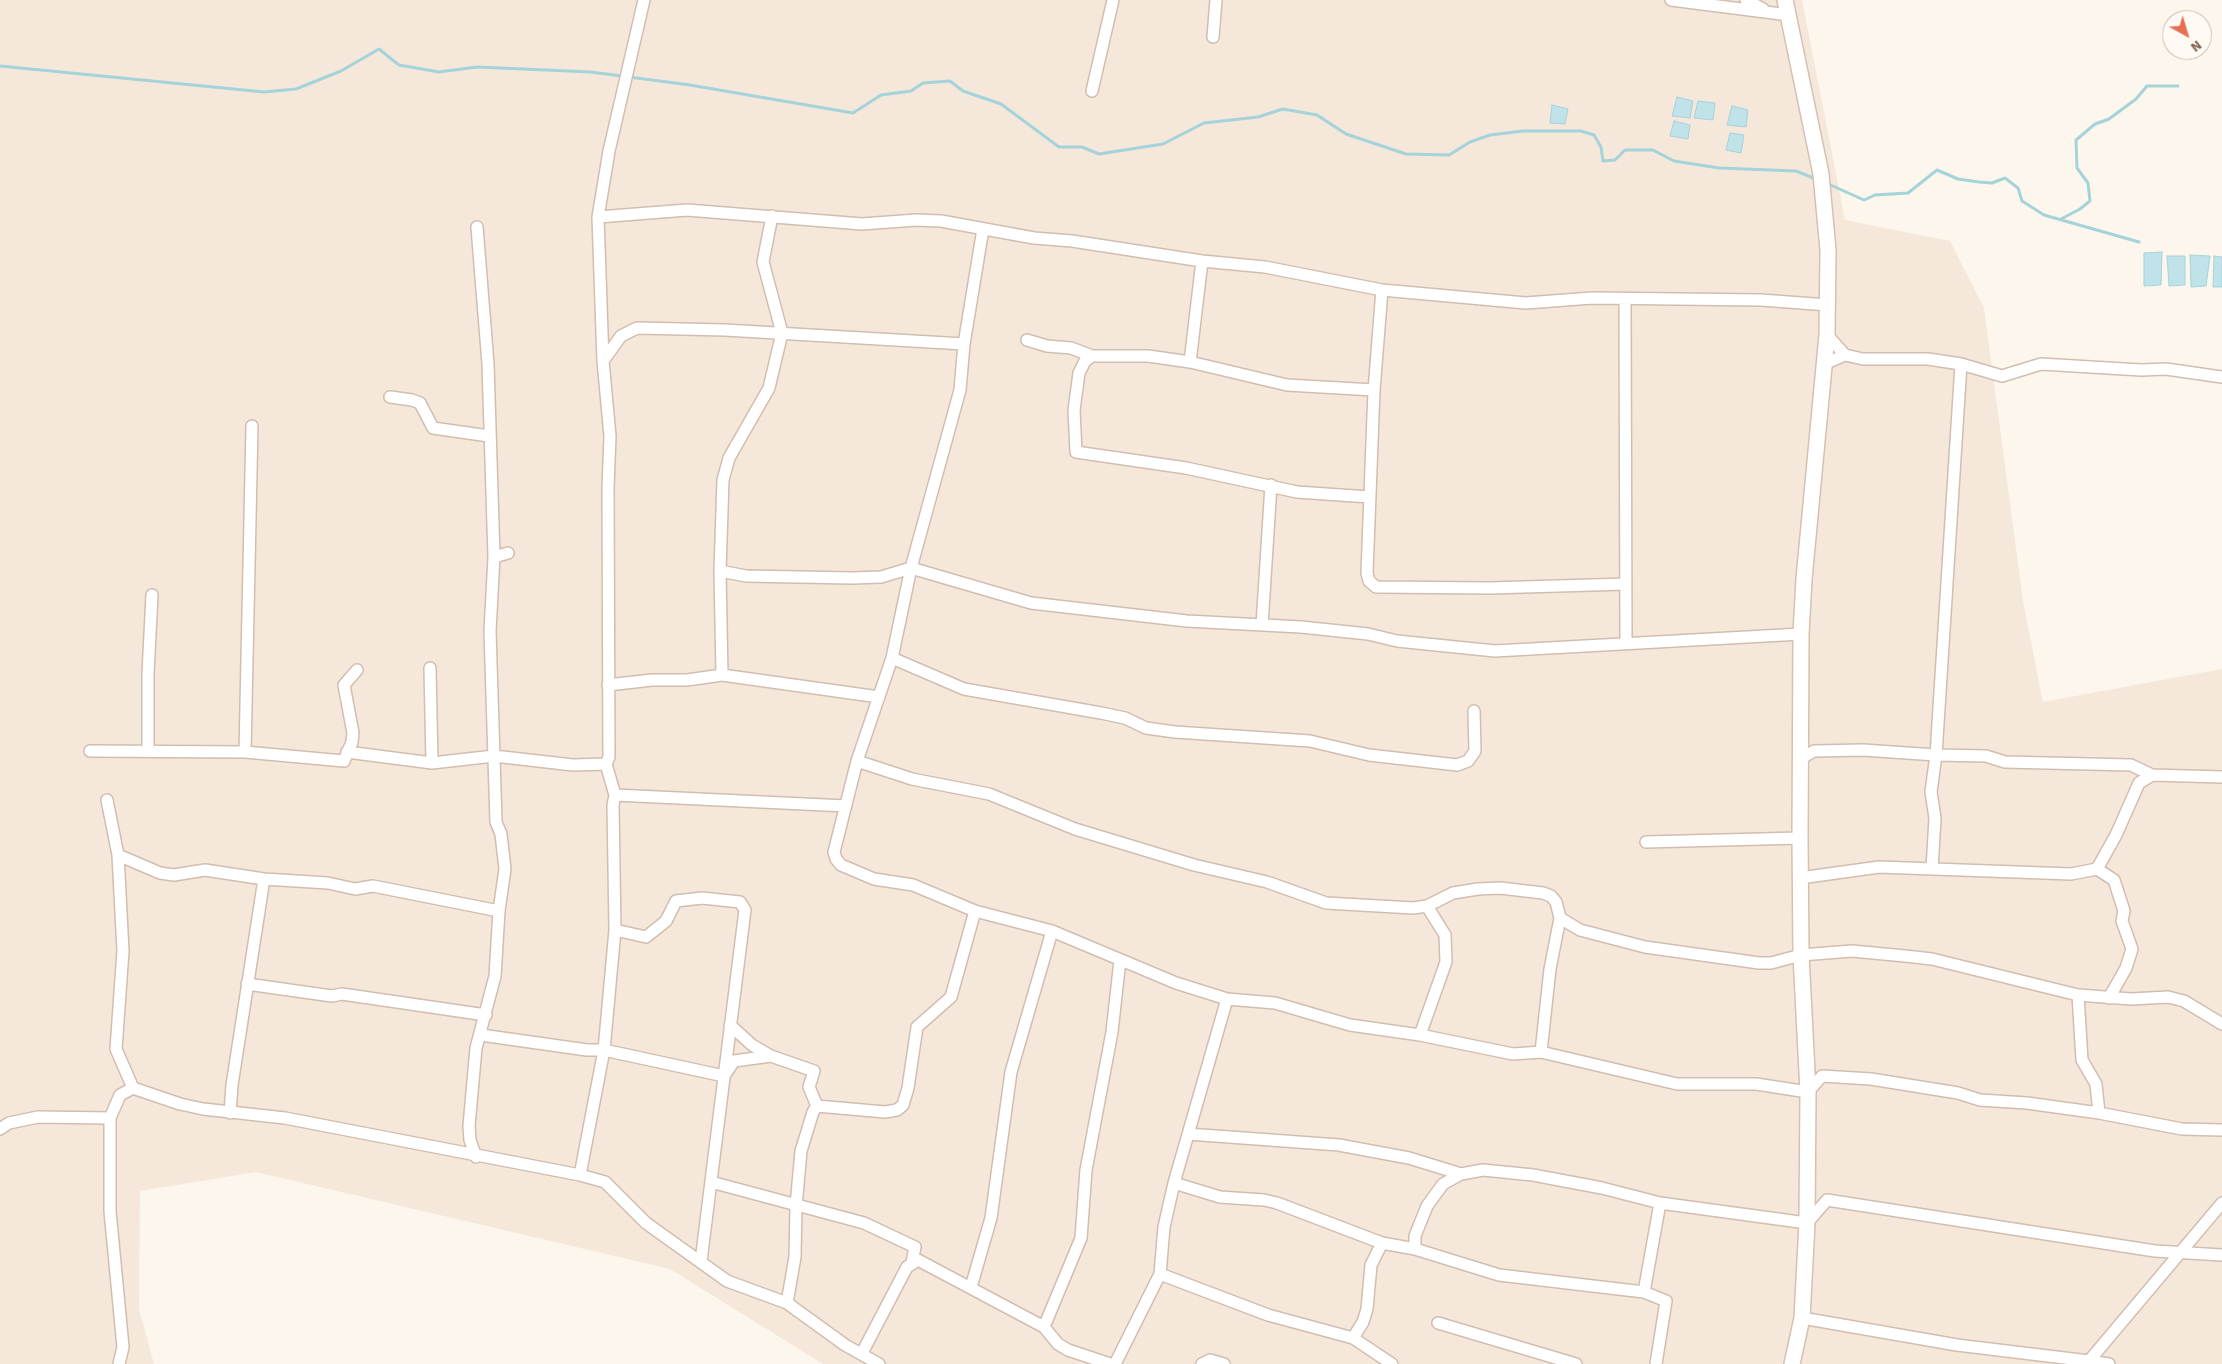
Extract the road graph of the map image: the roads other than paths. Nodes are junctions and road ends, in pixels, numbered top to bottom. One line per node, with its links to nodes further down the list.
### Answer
1 (644, 0): 12 (street)
2 (1113, 0): 10 (street)
3 (1216, 0): 9 (street)
4 (1670, 0): 7 (street)
5 (1746, 0): 7 (street)
6 (1785, 0): 8 (main road)
7 (1771, 13): 8 (street)
8 (1789, 15): 18 (main road)
9 (1213, 37)
10 (1092, 91)
11 (772, 216): 12 (street); 14 (street); 19 (street)
12 (598, 217): 25 (street)
13 (477, 227): 33 (street)
14 (983, 228): 15 (street); 22 (street)
15 (1202, 261): 16 (street); 26 (street)
16 (1382, 290): 17 (street); 30 (street)
17 (1625, 299): 18 (street); 40 (street)
18 (1828, 306): 20 (main road)
19 (782, 333): 22 (street); 25 (street); 39 (street)
20 (1827, 335): 23 (street); 27 (main road)
21 (1027, 340): 24 (street)
22 (964, 344): 38 (street)
23 (1845, 355): 27 (street); 28 (street)
24 (1092, 356): 26 (street); 34 (street)
25 (603, 361): 49 (street)
26 (1190, 362): 30 (street)
27 (1824, 364): 43 (main road)
28 (1961, 364): 29 (street); 56 (street)
29 (2222, 377)
30 (1374, 390): 35 (street)
31 (390, 398): 33 (street)
32 (252, 426): 54 (street)
33 (489, 436): 37 (street)
34 (1271, 486): 35 (street); 42 (street)
35 (1369, 497): 40 (street)
36 (508, 553): 37 (street)
37 (494, 557): 57 (street)
38 (911, 568): 39 (street); 42 (street); 45 (street)
39 (720, 571): 48 (street)
40 (1626, 584): 44 (street)
41 (152, 595): 52 (street)
42 (1262, 625): 44 (street)
43 (1801, 634): 44 (street); 58 (main road)
44 (1626, 643)
45 (892, 658): 50 (street); 51 (street)
46 (430, 668): 60 (street)
47 (357, 670): 55 (street)
48 (722, 675): 49 (street); 50 (street)
49 (608, 685): 61 (street)
50 (879, 697): 59 (street)
51 (1474, 711)
52 (148, 750): 53 (street); 54 (street)
53 (90, 751)
54 (245, 752): 55 (street)
55 (347, 752): 60 (street)
56 (1936, 755): 58 (street); 62 (street); 70 (street)
57 (494, 756): 60 (street); 61 (street); 76 (street)
58 (1800, 758): 67 (main road)
59 (857, 761): 66 (street); 74 (street)
60 (432, 763)
61 (606, 764): 64 (street)
62 (2152, 775): 63 (street); 71 (street)
63 (2222, 778)
64 (615, 795): 66 (street); 78 (street)
65 (107, 800): 69 (street)
66 (846, 806): 75 (street)
67 (1800, 838): 68 (street); 72 (main road)
68 (1646, 842)
69 (118, 855): 73 (street); 95 (street)
70 (1932, 869): 71 (street); 72 (street)
71 (2097, 869): 84 (street)
72 (1800, 878): 80 (main road)
73 (264, 879): 76 (street); 82 (street)
74 (1427, 906): 77 (street); 90 (street)
75 (976, 910): 79 (street); 97 (street)
76 (498, 912): 86 (street)
77 (1560, 918): 80 (street); 92 (street)
78 (615, 930): 88 (street); 91 (street)
79 (1052, 931): 81 (street); 120 (street)
80 (1802, 955): 83 (street); 96 (main road)
81 (1120, 960): 85 (street); 125 (street)
82 (247, 984): 86 (street); 99 (street)
83 (2078, 995): 84 (street); 98 (street)
84 (2109, 998): 87 (street)
85 (1227, 999): 90 (street); 103 (street)
86 (486, 1015): 89 (street)
87 (2222, 1024)
88 (730, 1025): 93 (street); 94 (street)
89 (481, 1035): 91 (street); 104 (street)
90 (1420, 1035): 92 (street)
91 (604, 1050): 94 (street); 106 (street)
92 (1541, 1052): 96 (street)
93 (771, 1056): 94 (street); 97 (street)
94 (724, 1076): 107 (street)
95 (133, 1088): 99 (street); 100 (street)
96 (1808, 1092): 98 (street); 112 (main road)
97 (817, 1106): 111 (street)
98 (2099, 1113): 102 (street)
99 (230, 1114): 104 (street)
100 (110, 1118): 101 (street); 129 (street)
101 (0, 1129)
102 (2222, 1130)
103 (1188, 1134): 105 (street); 108 (street)
104 (476, 1157): 106 (street)
105 (1461, 1174): 109 (street); 114 (street)
106 (580, 1175): 117 (street)
107 (711, 1182): 111 (street); 117 (street)
108 (1174, 1182): 113 (street); 119 (street)
109 (1660, 1203): 112 (street); 121 (street)
110 (2222, 1203): 115 (street)
111 (796, 1206): 118 (street); 122 (street)
112 (1807, 1223): 115 (street); 123 (main road)
113 (1382, 1243): 114 (street); 126 (street)
114 (1416, 1249): 121 (street)
115 (2182, 1253): 116 (street); 128 (street)
116 (2222, 1255)
117 (701, 1262): 122 (street)
118 (912, 1262): 120 (street); 127 (street)
119 (1160, 1274): 126 (street); 132 (street)
120 (971, 1287): 125 (street)
121 (1644, 1292): 137 (street)
122 (787, 1304): 127 (street)
123 (1802, 1318): 128 (street); 138 (main road)
124 (1438, 1323): 136 (street)
125 (1044, 1327): 131 (street)
126 (1353, 1338): 135 (street)
127 (862, 1353): 130 (street)
128 (2089, 1361): 139 (street)
129 (119, 1364)
130 (879, 1364)
131 (1110, 1364)
132 (1115, 1364)
133 (1202, 1364): 134 (street)
134 (1224, 1364)
135 (1392, 1364)
136 (1576, 1364)
137 (1656, 1364)
138 (1792, 1364)
139 (2109, 1364)

